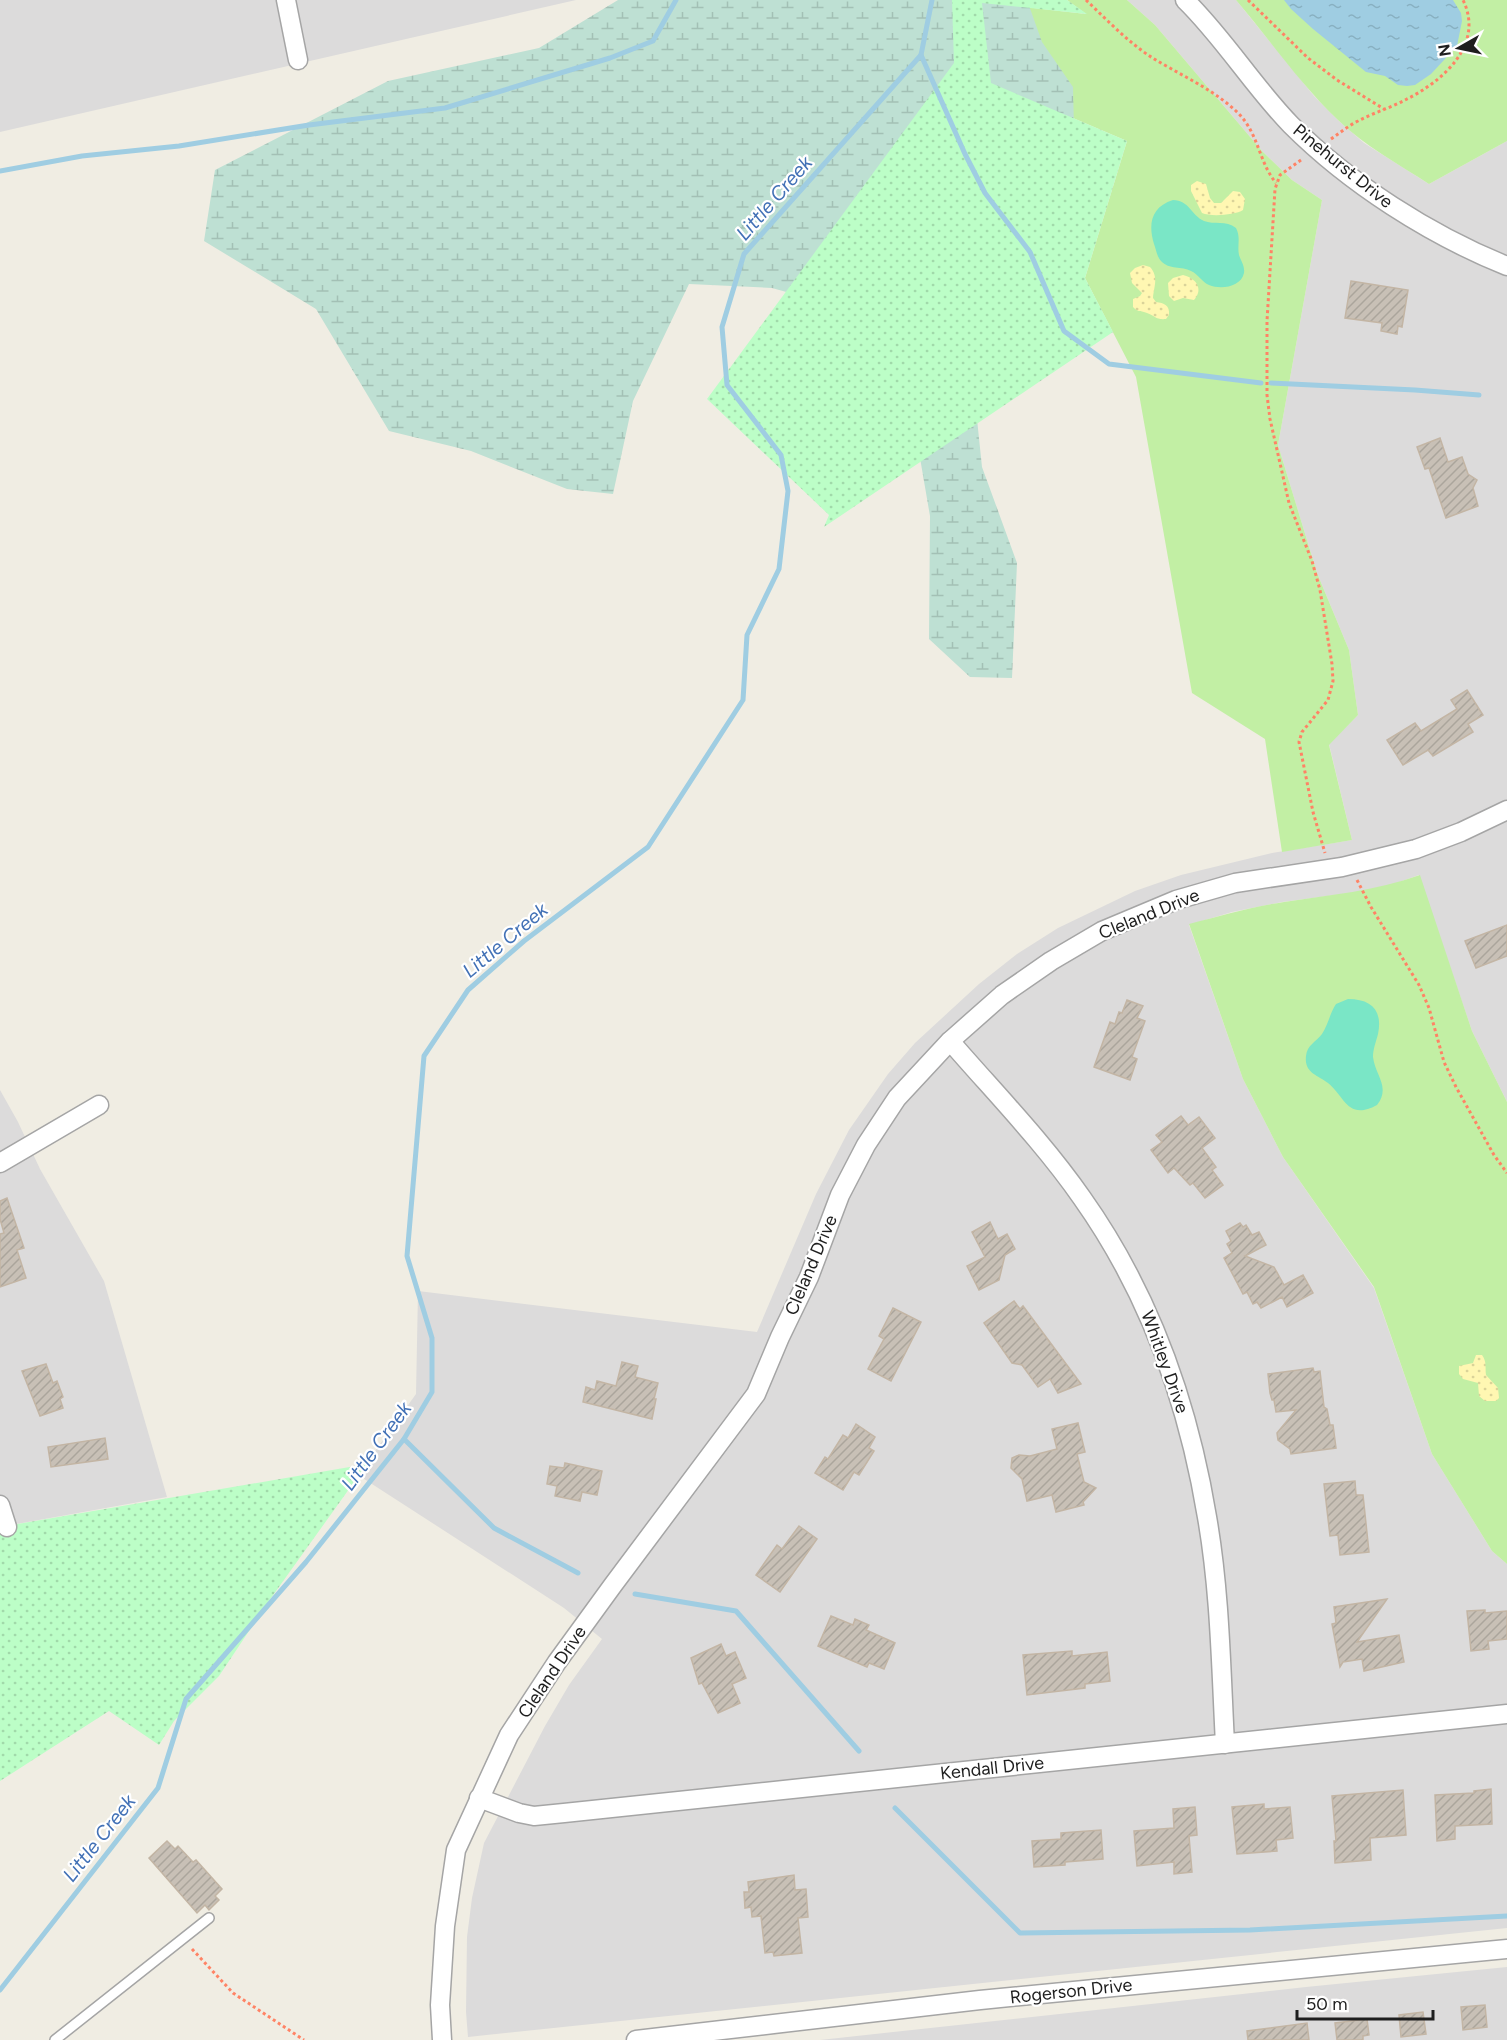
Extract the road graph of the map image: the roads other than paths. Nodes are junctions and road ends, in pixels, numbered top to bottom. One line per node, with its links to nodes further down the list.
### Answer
1 (285, 0): 3 (street)
2 (1185, 0): 4 (street, Pinehurst Drive)
3 (298, 60)
4 (1507, 266)
5 (1507, 810): 6 (street, Cleland Drive)
6 (950, 1041): 12 (street, Whitley Drive); 13 (street, Cleland Drive)
7 (99, 1105): 8 (street)
8 (0, 1163)
9 (0, 1505): 10 (street)
10 (7, 1527)
11 (1507, 1714): 12 (street, Kendall Drive)
12 (1225, 1744): 13 (street, Kendall Drive)
13 (479, 1798): 17 (street, Cleland Drive)
14 (209, 1918): 16 (lane)
15 (1507, 1949): 18 (street, Rogerson Drive)
16 (55, 2040)
17 (442, 2040)
18 (636, 2040)

